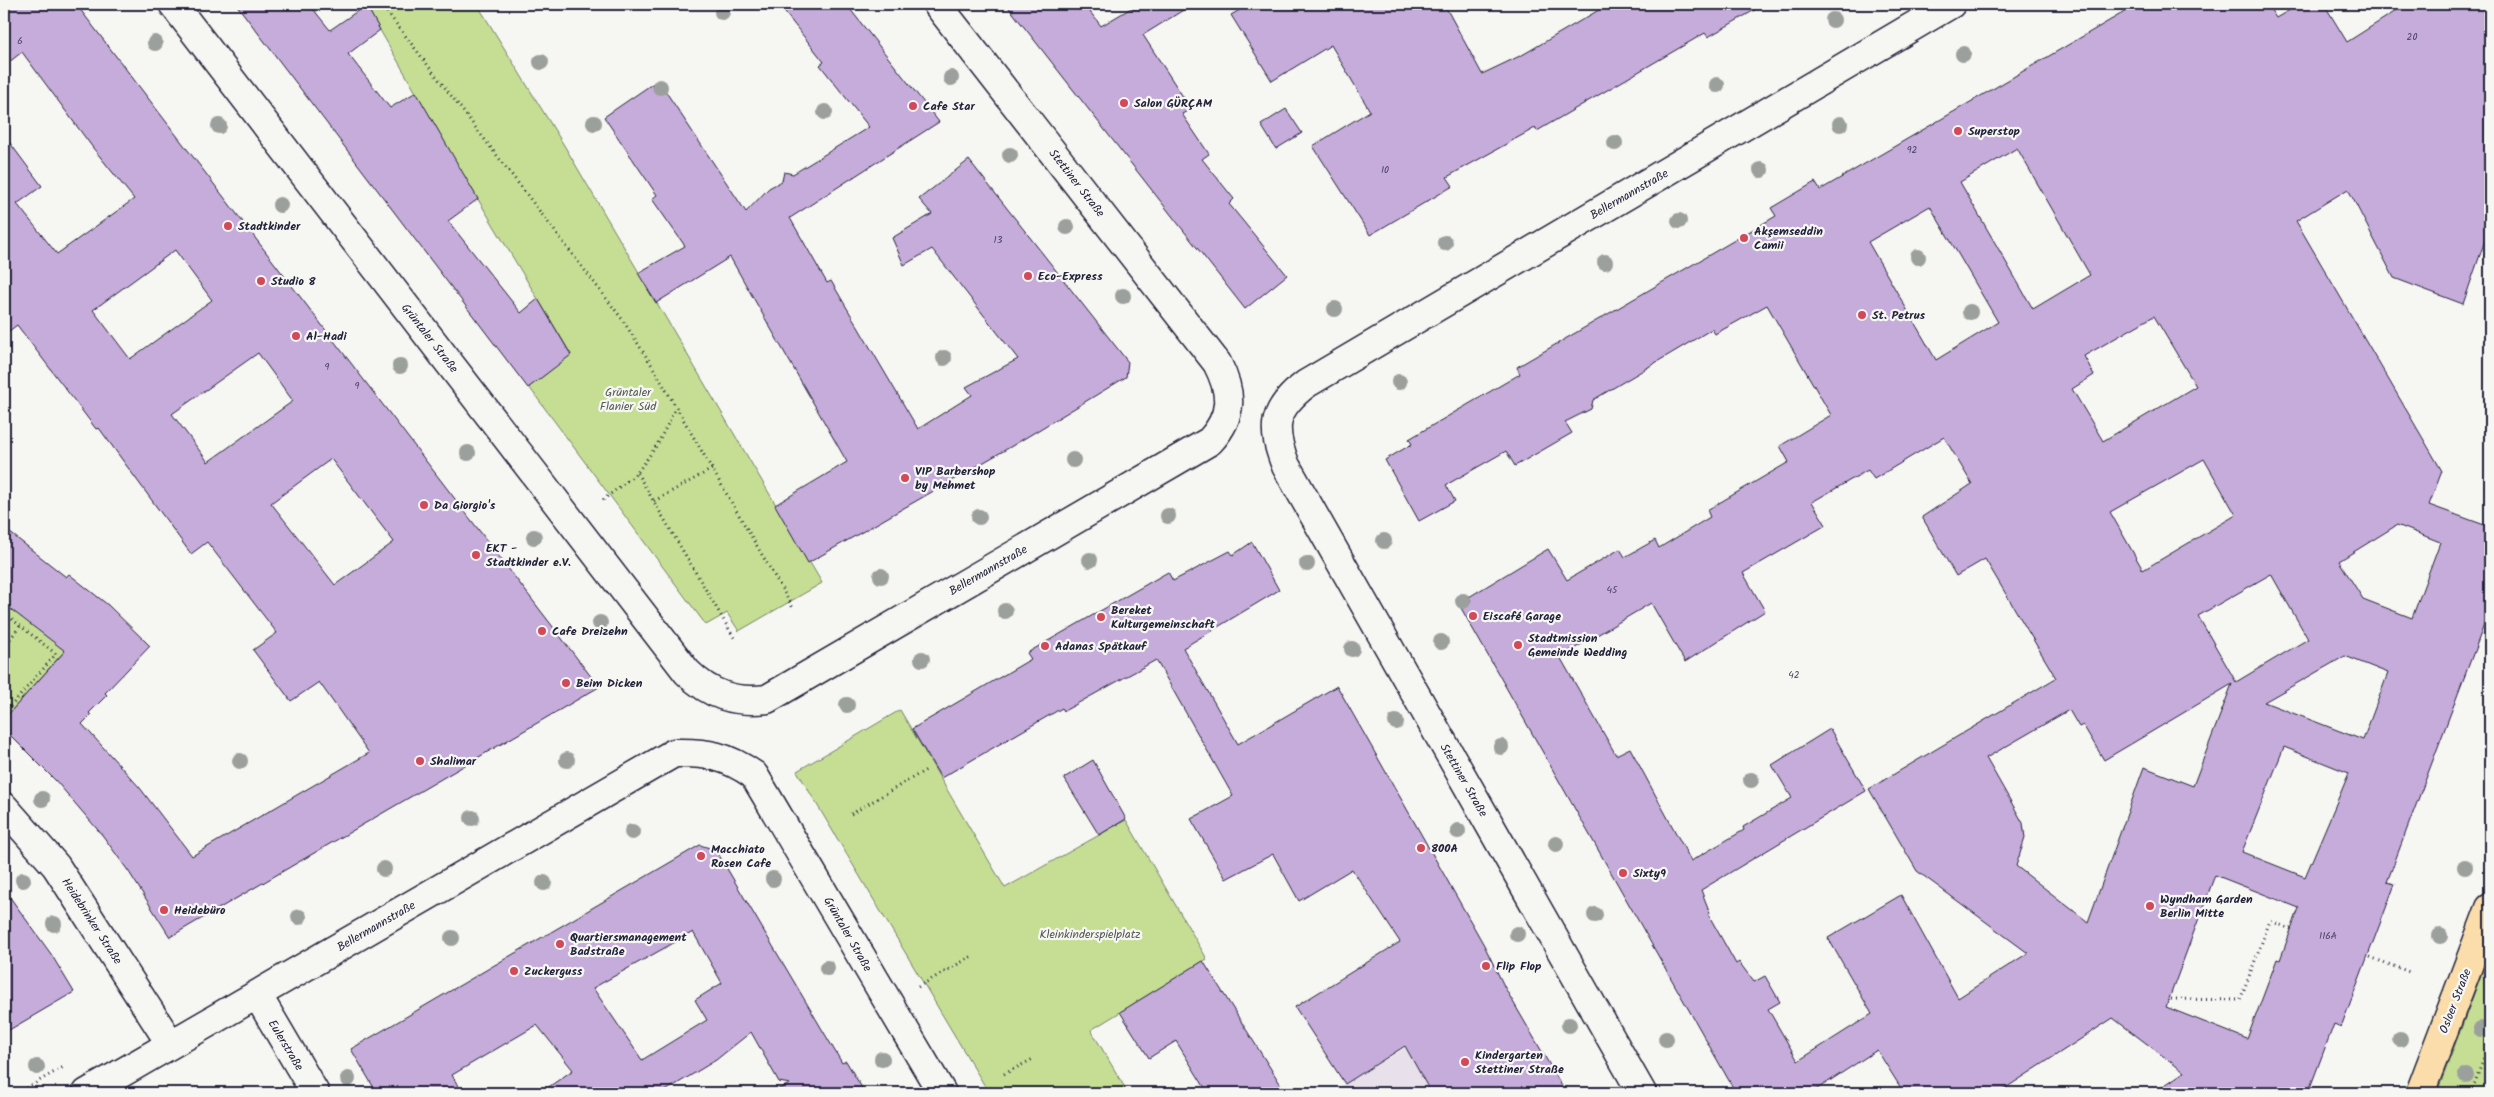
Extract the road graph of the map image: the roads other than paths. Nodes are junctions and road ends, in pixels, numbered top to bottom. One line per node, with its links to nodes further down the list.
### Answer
1 (173, 4): 6 (street, Grüntaler Straße)
2 (937, 4): 4 (street, Stettiner Straße)
3 (1952, 4): 5 (street, Bellermannstraße)
4 (1210, 441): 6 (street, Bellermannstraße)
5 (1286, 466): 15 (street, Stettiner Straße)
6 (767, 699)
7 (754, 775): 10 (street, Bellermannstraße); 14 (street, Grüntaler Straße)
8 (4, 807): 11 (street, Heidebrinker Straße)
9 (2490, 908): 16 (main road, Osloer Straße)
10 (258, 996): 11 (street, Bellermannstraße); 13 (street, Eulerstraße)
11 (170, 1043): 12 (street, Bellermannstraße)
12 (87, 1093)
13 (315, 1093)
14 (942, 1093)
15 (1642, 1093)
16 (2420, 1093)

